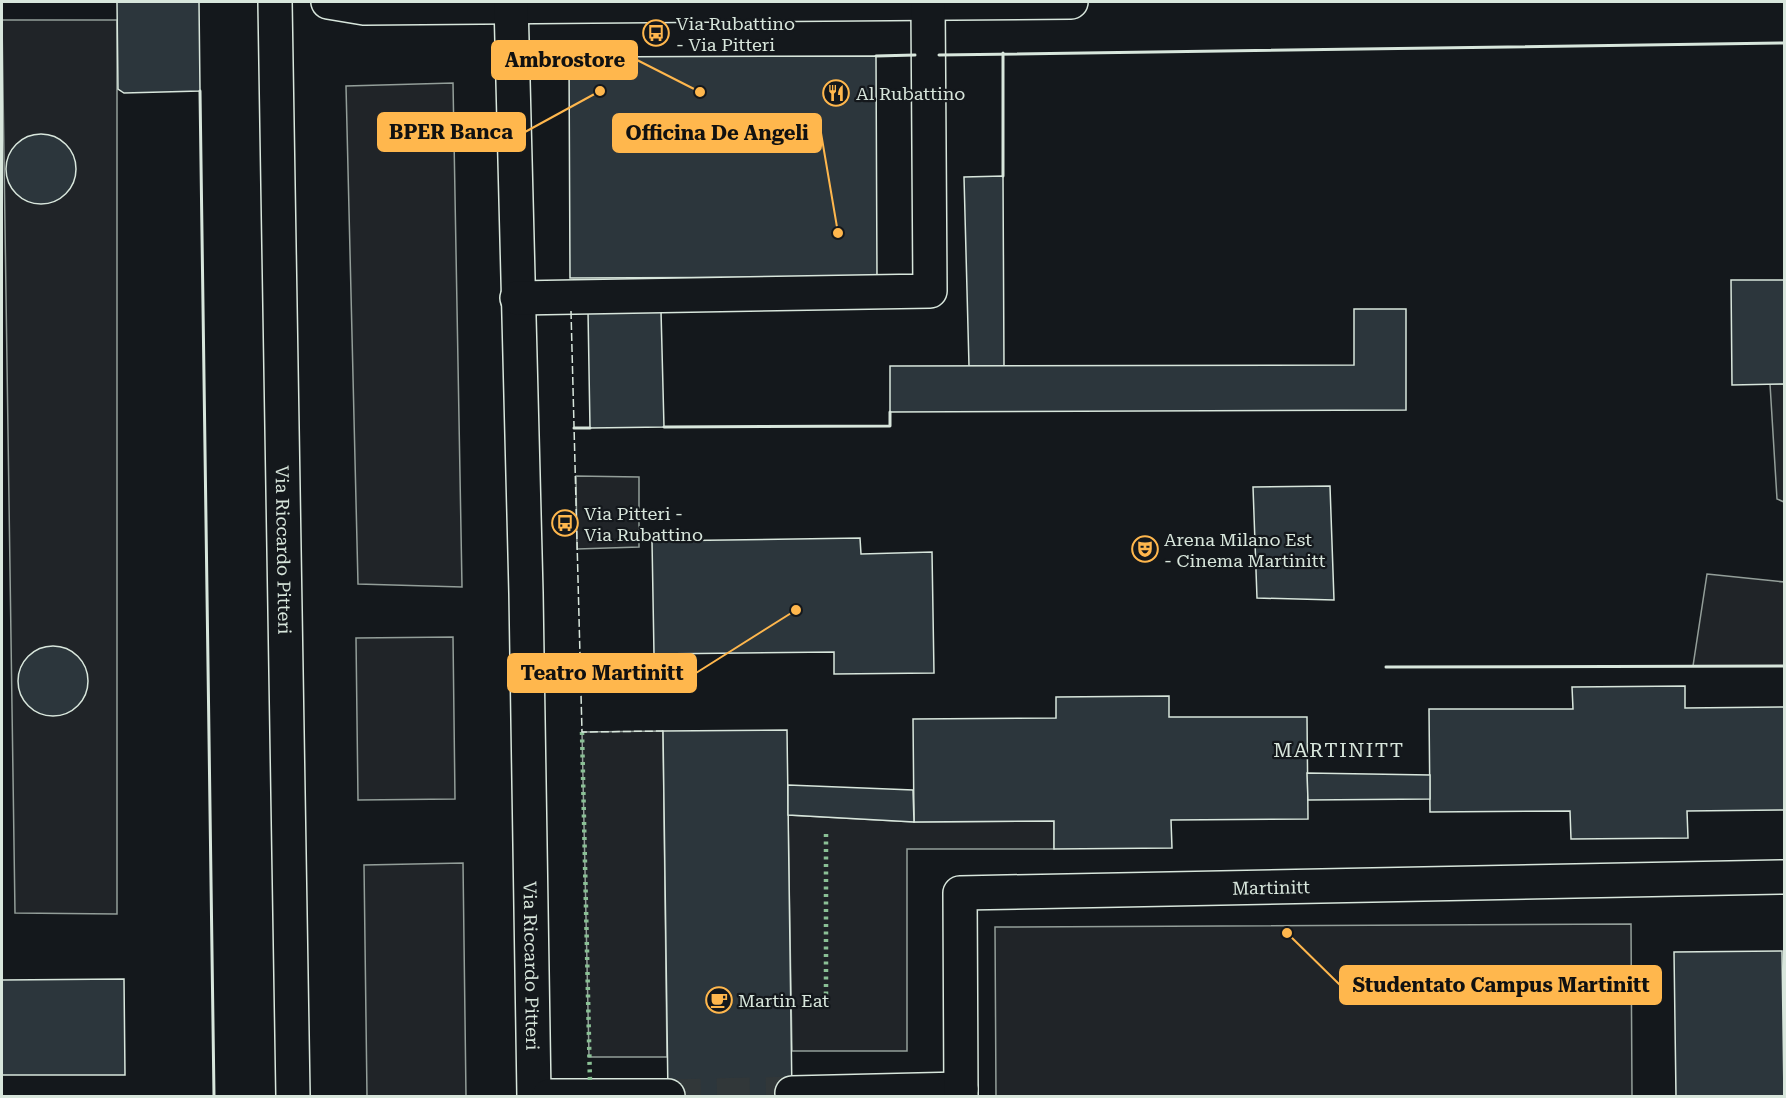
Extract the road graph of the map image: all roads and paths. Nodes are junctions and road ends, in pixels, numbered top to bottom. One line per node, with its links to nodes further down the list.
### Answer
1 (275, 2): 10 (street, Via Riccardo Pitteri)
2 (328, 2): 5 (street)
3 (1071, 2): 4 (street)
4 (928, 3): 5 (street); 6 (street)
5 (511, 5): 6 (street, Via Riccardo Pitteri)
6 (518, 298): 11 (street, Via Riccardo Pitteri)
7 (1785, 877): 9 (street, Martinitt)
8 (792, 1093): 9 (street)
9 (961, 1093)
10 (293, 1096)
11 (534, 1096)
12 (549, 1096): 13 (street)
13 (668, 1096)

